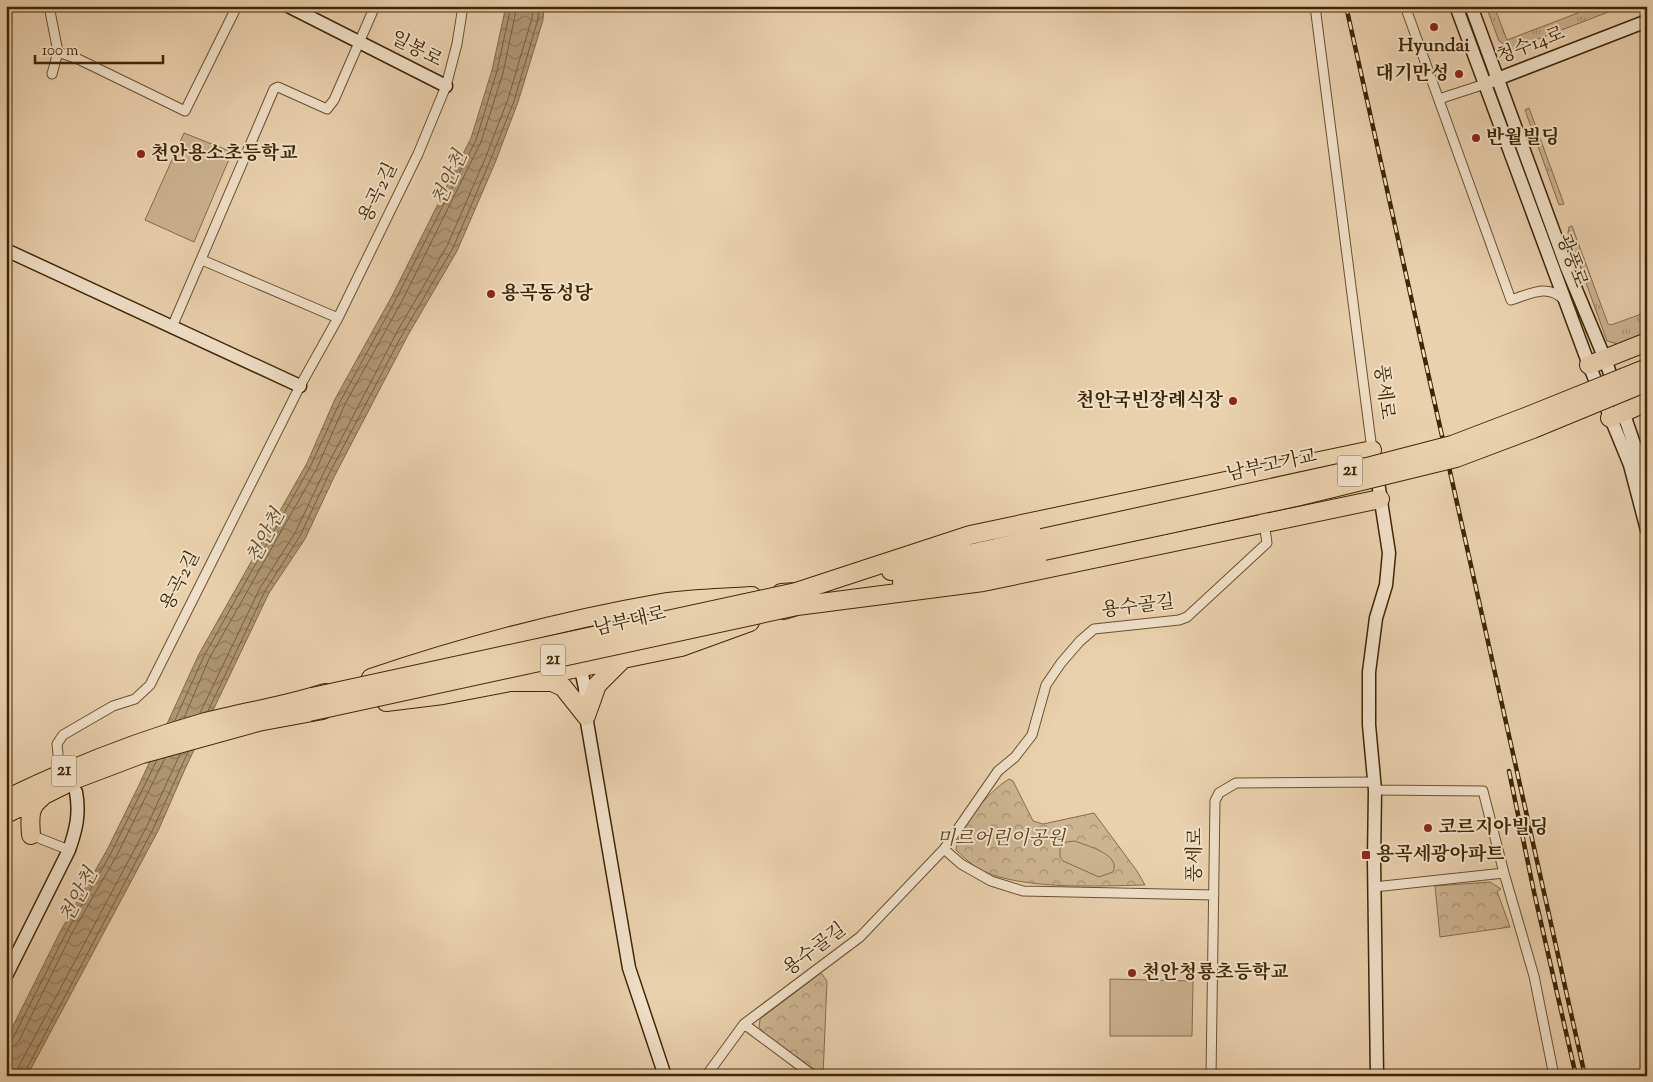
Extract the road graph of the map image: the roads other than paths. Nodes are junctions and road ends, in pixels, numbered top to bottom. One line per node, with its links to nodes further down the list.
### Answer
1 (49, 6): 12 (street)
2 (237, 6): 12 (street)
3 (288, 6): 11 (street, 일봉로)
4 (375, 6): 11 (street)
5 (464, 6): 16 (street, 용곡2길)
6 (1315, 6): 32 (street, 풍세로)
7 (1406, 6): 17 (street)
8 (1456, 6): 15 (street, 광풍로)
9 (1471, 6): 14 (street, 광풍로)
10 (1647, 21): 14 (street, 청수14로)
11 (358, 41): 16 (street, 일봉로); 19 (street)
12 (58, 52): 13 (street)
13 (52, 74)
14 (1499, 78): 15 (street, 청수14로); 26 (street, 광풍로)
15 (1485, 84): 17 (street); 20 (street, 광풍로)
16 (446, 86): 23 (street, 용곡2길)
17 (1439, 100): 21 (street)
18 (6, 250): 24 (street)
19 (202, 260): 23 (street); 24 (street)
20 (1554, 268): 21 (street); 22 (street, 광풍로)
21 (1544, 290): 22 (street)
22 (1567, 304): 26 (street, 광풍로)
23 (338, 318): 29 (street, 용곡2길)
24 (172, 327): 29 (street)
25 (1647, 342): 26 (highway)
26 (1597, 362): 31 (street, 광풍로)
27 (1647, 368): 38 (highway, 남부고가교 / 21, bridge)
28 (1647, 382): 38 (highway, 남부고가교 / 21, bridge)
29 (300, 386): 46 (street, 용곡2길)
30 (1647, 402): 31 (highway)
31 (1617, 415): 34 (street, 광풍로); 37 (street, 광풍로)
32 (1372, 450): 33 (highway); 35 (street, 풍세로)
33 (1257, 474): 36 (street, 용수골길); 39 (highway)
34 (1647, 482)
35 (1380, 499): 36 (highway); 47 (street, 풍세로)
36 (1265, 524): 39 (highway); 54 (street, 용수골길)
37 (1647, 530)
38 (1043, 544): 39 (highway, 남부대로 / 21)
39 (796, 599): 40 (highway); 41 (highway); 44 (highway, 남부대로 / 21, bridge)
40 (572, 622): 42 (street); 44 (highway)
41 (623, 659): 42 (highway); 45 (highway)
42 (581, 668): 43 (highway); 45 (street)
43 (510, 682): 44 (highway); 45 (highway)
44 (311, 705): 49 (highway, 남부대로 / 21); 50 (highway, 남부대로 / 21)
45 (586, 716): 61 (street)
46 (58, 754)
47 (1375, 786): 56 (street); 57 (street, 풍세로); 58 (street, 풍세로)
48 (76, 792): 55 (street)
49 (49, 793): 51 (highway, 21); 53 (highway)
50 (6, 799)
51 (6, 814)
52 (6, 820): 53 (highway)
53 (31, 835): 55 (street)
54 (944, 849): 58 (street); 60 (street, 용수골길)
55 (69, 850): 59 (street)
56 (1504, 873): 57 (street); 66 (street)
57 (1374, 887): 65 (street, 풍세로)
58 (1214, 895): 64 (street, 풍세로)
59 (6, 976)
60 (744, 1024): 62 (street, 용수골길); 63 (street)
61 (665, 1076)
62 (706, 1076)
63 (814, 1076)
64 (1211, 1076)
65 (1377, 1076)
66 (1554, 1076)

